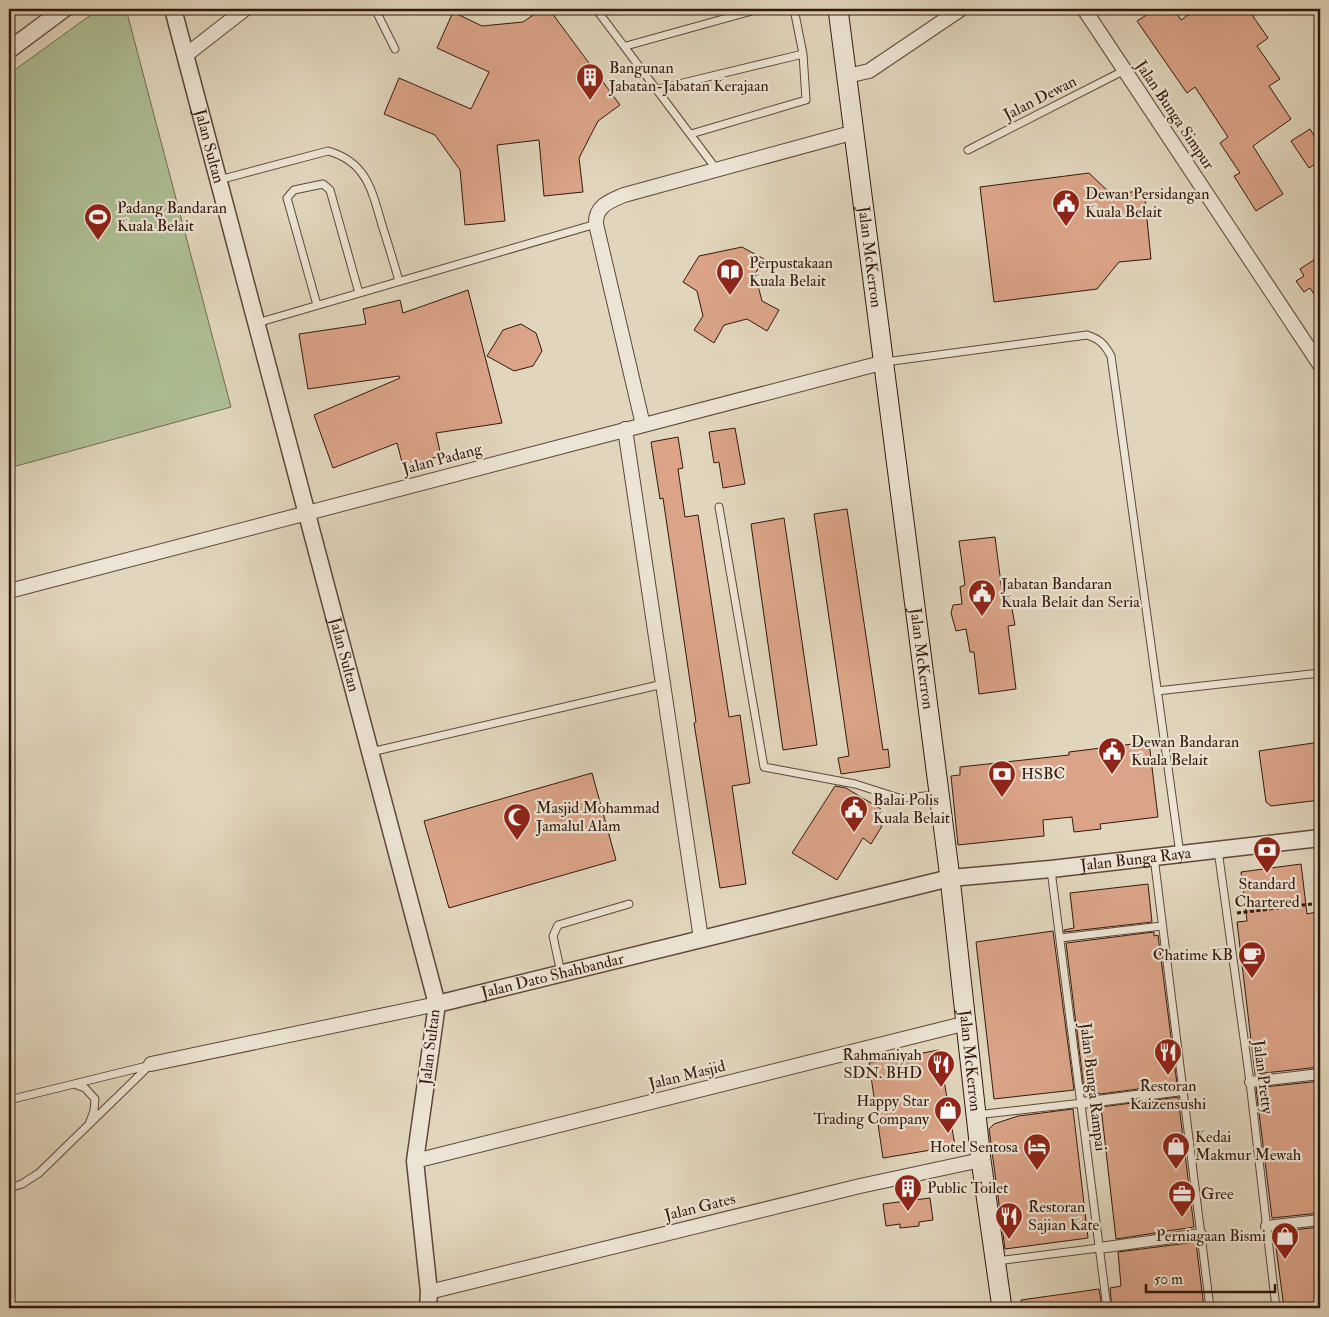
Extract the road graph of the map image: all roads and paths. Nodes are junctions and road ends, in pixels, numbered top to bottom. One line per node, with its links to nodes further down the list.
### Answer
1 (64, 9): 13 (street)
2 (173, 9): 15 (street, Jalan Sultan)
3 (245, 9): 15 (street)
4 (375, 9): 12 (lane)
5 (596, 9): 11 (lane)
6 (759, 9): 11 (lane)
7 (794, 9): 14 (lane)
8 (838, 9): 17 (main road, Jalan McKerron)
9 (961, 9): 17 (street)
10 (1084, 9): 16 (street, Jalan Bunga Simpur)
11 (626, 46): 18 (lane)
12 (395, 49)
13 (9, 50)
14 (803, 54): 18 (lane); 20 (lane)
15 (186, 55): 23 (street, Jalan Sultan)
16 (1125, 70): 21 (lane, Jalan Dewan); 30 (street, Jalan Bunga Simpur)
17 (847, 76): 19 (main road, Jalan McKerron)
18 (658, 89): 20 (lane)
19 (855, 132): 22 (street); 29 (main road, Jalan McKerron)
20 (691, 134): 22 (lane)
21 (968, 150)
22 (717, 170): 24 (street)
23 (219, 180): 25 (lane); 28 (street, Jalan Sultan)
24 (596, 224): 25 (lane); 31 (street)
25 (399, 282): 26 (lane)
26 (360, 293): 27 (lane); 27 (lane)
27 (317, 305): 28 (lane)
28 (257, 323): 34 (street, Jalan Sultan)
29 (885, 362): 31 (street, Jalan Padang); 38 (lane); 40 (main road, Jalan McKerron)
30 (1320, 365)
31 (643, 425): 32 (street, Jalan Padang)
32 (626, 430): 34 (street, Jalan Padang); 37 (street)
33 (719, 507): 40 (lane)
34 (307, 513): 35 (street, Jalan Padang); 39 (street, Jalan Sultan)
35 (9, 591)
36 (1320, 673): 38 (lane)
37 (663, 684): 39 (lane); 52 (street)
38 (1157, 691): 43 (lane)
39 (370, 752): 54 (street, Jalan Sultan)
40 (940, 795): 46 (main road, Jalan McKerron)
41 (1320, 838): 42 (street, Jalan Bunga Raya)
42 (1218, 850): 43 (street, Jalan Bunga Raya); 49 (lane, Jalan Pretty)
43 (1180, 854): 44 (street, Jalan Bunga Raya)
44 (1154, 857): 45 (street, Jalan Bunga Raya); 50 (lane)
45 (1051, 869): 46 (street, Jalan Bunga Raya); 51 (lane, Jalan Bunga Rampai)
46 (950, 878): 52 (street, Jalan Dato Shahbandar); 55 (main road, Jalan McKerron)
47 (1320, 902): 49 (path)
48 (629, 904): 53 (lane)
49 (1227, 915): 58 (lane, Jalan Pretty)
50 (1162, 926): 51 (lane); 60 (lane)
51 (1060, 938): 62 (lane, Jalan Bunga Rampai)
52 (701, 939): 53 (street, Jalan Dato Shahbandar)
53 (561, 973): 54 (street, Jalan Dato Shahbandar)
54 (436, 1004): 56 (street, Jalan Dato Shahbandar); 66 (street, Jalan Sultan)
55 (967, 1022): 63 (main road, Jalan McKerron); 66 (street, Jalan Masjid)
56 (151, 1064): 59 (lane); 64 (lane)
57 (1320, 1074): 58 (street)
58 (1250, 1082): 69 (lane, Jalan Pretty)
59 (74, 1084): 61 (lane); 64 (lane)
60 (1182, 1090): 62 (street); 70 (lane)
61 (9, 1100)
62 (1082, 1103): 63 (lane); 71 (lane, Jalan Bunga Rampai)
63 (976, 1115): 65 (main road, Jalan McKerron)
64 (88, 1125): 67 (lane)
65 (981, 1160): 72 (main road, Jalan McKerron); 73 (street, Jalan Gates)
66 (415, 1161): 73 (street, Jalan Sultan)
67 (9, 1188)
68 (1320, 1220): 69 (street)
69 (1266, 1226): 77 (lane, Jalan Pretty)
70 (1201, 1234): 71 (street); 76 (lane)
71 (1099, 1248): 72 (lane); 75 (lane, Jalan Bunga Rampai)
72 (996, 1261): 74 (main road, Jalan McKerron)
73 (428, 1300)
74 (1002, 1308)
75 (1106, 1308)
76 (1210, 1308)
77 (1276, 1308)

